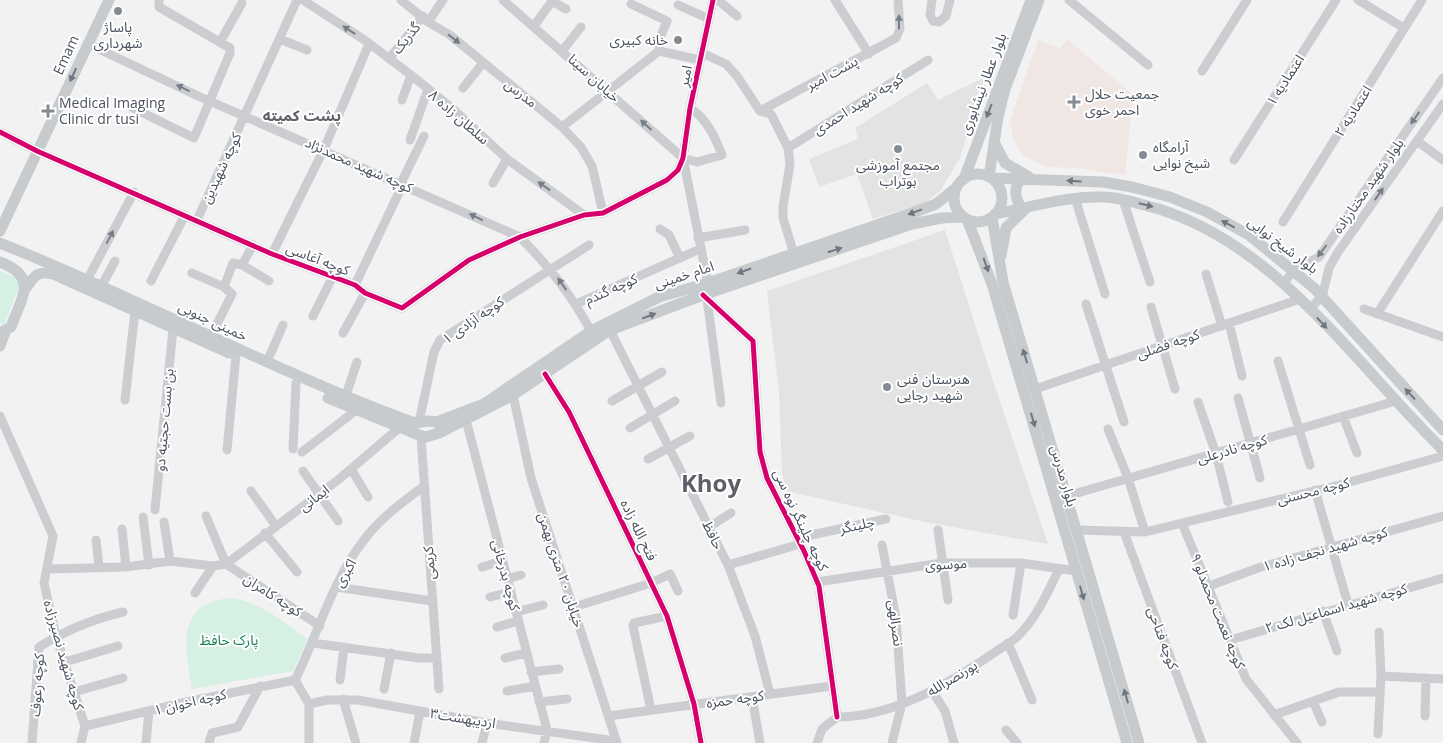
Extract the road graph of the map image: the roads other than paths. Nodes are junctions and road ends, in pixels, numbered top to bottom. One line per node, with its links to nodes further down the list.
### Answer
1 (109, 0): 33 (main road, Emam)
2 (159, 0): 32 (street)
3 (297, 0): 31 (street, کوچه شهیدین)
4 (401, 0): 26 (street, مدرس)
5 (443, 0): 26 (street, گذریک)
6 (503, 0): 28 (street, خیابان سینا)
7 (714, 0): 27 (street, امیر)
8 (718, 0): 25 (street)
9 (836, 0): 38 (street)
10 (898, 0): 38 (street, پشت امیر, one-way to 10)
11 (932, 0): 12 (street)
12 (950, 0)
13 (1031, 0): 73 (main road, بلوار عطار نیشابوری, one-way to 73)
14 (1039, 0): 61 (main road, بلوار عطار نیشابوری)
15 (1069, 0): 43 (street)
16 (1247, 0): 44 (street)
17 (1336, 0): 68 (street, اعتمادیه ۱)
18 (1358, 0): 30 (street)
19 (1422, 0): 30 (street, اعتمادیه ۲)
20 (242, 3): 32 (street)
21 (307, 3): 34 (street, سلطان زاده ۸, one-way to 21)
22 (631, 4): 37 (street)
23 (678, 5): 27 (street)
24 (566, 9): 28 (street)
25 (737, 16)
26 (425, 19): 40 (street, گذریک); 42 (street, مدرس, one-way to 42)
27 (709, 19): 39 (street, امیر)
28 (534, 26): 36 (street, خیابان سینا)
29 (582, 27): 36 (street)
30 (1404, 28): 88 (street, اعتمادیه ۲)
31 (280, 39): 35 (street); 56 (street, کوچه شهیدین)
32 (220, 42): 51 (street)
33 (88, 44): 51 (street, کوچه شهید محمدنژاد, one-way to 33); 65 (main road, Emam, one-way to 65)
34 (369, 44): 40 (street, سلطان زاده ۸); 64 (street)
35 (307, 50)
36 (563, 50): 49 (street, خیابان سینا)
37 (659, 51): 39 (street); 49 (street)
38 (869, 54): 55 (street, پشت امیر)
39 (701, 57): 54 (street, امیر); 55 (street)
40 (389, 59): 45 (street, سلطان زاده ۸)
41 (928, 60): 63 (street, کوچه شهید احمدی)
42 (484, 63): 47 (street); 57 (street, مدرس)
43 (1148, 65)
44 (1202, 71)
45 (411, 75): 48 (street, سلطان زاده ۸); 50 (street)
46 (1443, 78): 109 (street, بلوار شهید مختارزاده, one-way to 109)
47 (463, 88)
48 (428, 90): 60 (street); 67 (street, سلطان زاده ۸)
49 (608, 90): 57 (street); 66 (street, خیابان سینا, one-way to 49)
50 (402, 100)
51 (211, 101): 53 (street); 56 (street, کوچه شهید محمدنژاد)
52 (1443, 104): 62 (street, بلوار شهید مختارزاده)
53 (131, 107)
54 (690, 108): 66 (street, امیر); 66 (street)
55 (760, 111): 63 (street)
56 (245, 115): 64 (street, کوچه شهید محمدنژاد); 87 (street, کوچه شهیدین)
57 (562, 127): 81 (street, مدرس)
58 (0, 132): 65 (street, کوچه آغاسی)
59 (424, 136): 74 (street)
60 (410, 140)
61 (994, 141): 70 (main road, بلوار عطار نیشابوری); 71 (main road)
62 (1417, 141): 69 (street); 126 (street, بلوار شهید مختارزاده, one-way to 62)
63 (788, 148): 102 (street)
64 (324, 149): 74 (street, کوچه شهید محمدنژاد); 101 (street)
65 (37, 150): 75 (street, کوچه آغاسی); 91 (main road, Emam)
66 (683, 158): 81 (street, کوچه آغاسی); 93 (street)
67 (507, 159): 72 (street); 83 (street, سلطان زاده ۸, one-way to 67)
68 (1234, 160)
69 (1443, 160)
70 (990, 178): 71 (main road, بلوار شیخ نوایی); 73 (main road); 84 (main road)
71 (1027, 178): 79 (main road); 109 (main road, بلوار شیخ نوایی, one-way to 71)
72 (493, 183)
73 (960, 183): 78 (main road, امام خمینی); 86 (main road)
74 (402, 184): 92 (street, کوچه شهید محمدنژاد, one-way to 74); 119 (street)
75 (134, 192): 82 (street, کوچه آغاسی); 113 (street, one-way to 75)
76 (1075, 198): 77 (main road, بلوار شیخ نوایی); 79 (main road, بلوار شیخ نوایی); 124 (street)
77 (1123, 200): 116 (street); 118 (main road, بلوار شیخ نوایی, one-way to 118)
78 (936, 204): 85 (main road); 102 (main road, امام خمینی, one-way to 102)
79 (1024, 208): 84 (main road, بلوار شیخ نوایی); 108 (main road)
80 (1443, 211): 134 (street)
81 (603, 213): 83 (street, کوچه آغاسی)
82 (185, 215): 87 (street, کوچه آغاسی); 114 (street)
83 (584, 215): 92 (street, کوچه آغاسی)
84 (994, 215): 86 (main road); 96 (main road, بلوار مدرس)
85 (942, 218): 86 (main road, امام خمینی); 125 (main road, امام خمینی, one-way to 85)
86 (966, 218): 98 (main road, بلوار مدرس)
87 (197, 220): 97 (street, کوچه آغاسی)
88 (1283, 222)
89 (660, 229): 103 (street)
90 (745, 230): 93 (street)
91 (0, 231)
92 (520, 237): 107 (street); 123 (street, کوچه آغاسی)
93 (698, 238): 99 (street)
94 (0, 243): 100 (main road, خمینی جنوبی)
95 (589, 244): 107 (street, کوچه آزادی ۱)
96 (995, 244): 98 (main road); 108 (main road, بلوار مدرس)
97 (253, 245): 101 (street, کوچه آغاسی); 106 (street)
98 (979, 248): 237 (main road, بلوار مدرس, one-way to 237)
99 (700, 249): 103 (street, کوچه گندم); 117 (street)
100 (18, 251): 105 (main road); 113 (main road, خمینی جنوبی)
101 (272, 254): 112 (street, کوچه آغاسی)
102 (794, 254): 117 (main road, امام خمینی, one-way to 117)
103 (680, 258): 128 (street, کوچه گندم)
104 (115, 261): 120 (street)
105 (4, 264): 122 (main road)
106 (242, 265): 115 (street); 121 (street)
107 (550, 268): 128 (street, one-way to 107); 178 (street, کوچه آزادی ۱)
108 (1000, 268): 157 (main road, بلوار مدرس, one-way to 108)
109 (1294, 270): 118 (street, بلوار شهید مختارزاده); 126 (main road, بلوار شیخ نوایی)
110 (192, 273): 121 (street)
111 (1206, 274): 136 (street)
112 (332, 278): 119 (street, کوچه آغاسی); 135 (street)
113 (86, 280): 120 (main road, خمینی جنوبی)
114 (151, 281)
115 (270, 281)
116 (1150, 282)
117 (708, 283): 140 (main road, امام خمینی)
118 (1284, 284): 127 (main road, بلوار شیخ نوایی)
119 (355, 285): 123 (street, کوچه آغاسی)
120 (101, 286): 143 (main road, خمینی جنوبی)
121 (224, 287): 143 (street)
122 (26, 288): 133 (main road, خمینی جنوبی); 141 (main road)
123 (365, 293): 142 (street)
124 (1105, 294)
125 (705, 297): 139 (main road, امام خمینی, one-way to 125); 167 (street); 220 (street, کوچه چلینگر نوه سی)
126 (1322, 297): 131 (street); 180 (main road, بلوار شیخ نوایی, one-way to 126)
127 (1300, 299): 131 (main road, بلوار شیخ نوایی); 136 (street, کوچه فضلی)
128 (576, 304): 140 (street)
129 (1086, 304): 151 (street)
130 (1151, 307): 146 (street)
131 (1309, 309): 164 (main road, بلوار شیخ نوایی, one-way to 164)
132 (1364, 309): 134 (street)
133 (135, 311): 138 (main road, خمینی جنوبی); 162 (street)
134 (1377, 314): 144 (street)
135 (313, 316)
136 (1226, 324): 146 (street, کوچه فضلی); 154 (street)
137 (283, 325): 149 (street)
138 (173, 329): 147 (main road, خمینی جنوبی); 202 (street, بن بست حجتیه دو)
139 (610, 330): 153 (main road, امام خمینی); 156 (street, حافظ)
140 (591, 331): 175 (main road, امام خمینی)
141 (2, 332): 145 (main road)
142 (343, 333)
143 (211, 336): 149 (main road, خمینی جنوبی)
144 (1443, 337)
145 (0, 346)
146 (1161, 346): 151 (street, کوچه فضلی); 158 (street)
147 (236, 355): 155 (main road, خمینی جنوبی); 184 (street)
148 (1278, 361): 179 (street)
149 (266, 362): 160 (main road, خمینی جنوبی)
150 (357, 362): 160 (street)
151 (1104, 366): 157 (street, کوچه فضلی); 173 (street)
152 (662, 372): 156 (street)
153 (545, 374): 159 (main road, امام خمینی); 243 (street, فتح الله زاده)
154 (1242, 376)
155 (296, 383): 168 (main road, خمینی جنوبی); 168 (street)
156 (639, 386): 163 (street); 169 (street, حافظ)
157 (1035, 389): 199 (main road, بلوار مدرس)
158 (1175, 389)
159 (513, 395): 172 (main road, امام خمینی); 254 (street, خیابان ۲۰ متری بهمن)
160 (345, 398): 178 (main road, خمینی جنوبی)
161 (1238, 398): 182 (street)
162 (125, 400)
163 (612, 401)
164 (1396, 401): 171 (street, کوچه نادرعلی); 185 (main road, بلوار شیخ نوایی)
165 (675, 402): 169 (street)
166 (1198, 402): 187 (street)
167 (721, 403)
168 (355, 411): 174 (main road, خمینی جنوبی)
169 (653, 414): 176 (street); 183 (street, حافظ)
170 (0, 416): 234 (street, کوچه شهید نصیرزاده)
171 (1344, 416): 179 (street, کوچه نادرعلی); 186 (street)
172 (466, 420): 175 (main road, امام خمینی); 224 (street, کوچه بدرخانی)
173 (1124, 422)
174 (399, 428): 178 (main road, خمینی جنوبی); 191 (street, ایمانی)
175 (438, 428): 178 (main road)
176 (630, 428)
177 (1108, 428): 193 (street)
178 (418, 429): 195 (street, کریمی)
179 (1298, 429): 182 (street, کوچه نادرعلی); 190 (street)
180 (1443, 430)
181 (690, 436): 183 (street)
182 (1249, 444): 187 (street, کوچه نادرعلی); 194 (street)
183 (670, 447): 189 (street); 212 (street, حافظ)
184 (227, 450)
185 (1443, 450)
186 (1357, 452)
187 (1216, 454): 193 (street, کوچه نادرعلی); 201 (street)
188 (1443, 456): 196 (street, کوچه محسنی)
189 (648, 459)
190 (1310, 465)
191 (351, 469): 198 (street, ایمانی); 200 (street)
192 (303, 471): 198 (street)
193 (1128, 478): 199 (street, کوچه نادرعلی); 217 (street)
194 (1260, 478)
195 (424, 486): 245 (street, اکبری); 251 (street, کریمی)
196 (1315, 490): 210 (street, کوچه محسنی); 222 (street)
197 (250, 492): 211 (street)
198 (318, 494): 208 (street); 211 (street, ایمانی)
199 (1067, 496): 215 (main road, بلوار مدرس)
200 (368, 498)
201 (1228, 502)
202 (155, 510)
203 (731, 513): 212 (street)
204 (206, 516): 228 (street)
205 (1443, 516): 222 (street, کوچه شهید نجف زاده ۱)
206 (143, 517): 227 (street)
207 (886, 519): 220 (street, چلینگر)
208 (338, 521)
209 (164, 522): 223 (street)
210 (1182, 523): 217 (street, کوچه محسنی); 244 (street, کوچه نعمت محمدلو ۹)
211 (276, 526): 218 (street, ایمانی)
212 (709, 527): 229 (street, حافظ)
213 (122, 529): 232 (street)
214 (938, 530): 225 (street)
215 (1077, 530): 216 (street, کوچه محسنی); 332 (main road, بلوار مدرس, one-way to 215)
216 (1124, 532): 217 (street, کوچه محسنی); 333 (street, کوچه فتاحی)
217 (1144, 532)
218 (265, 533): 228 (street, ایمانی); 238 (street)
219 (96, 540): 231 (street)
220 (799, 541): 229 (street, چلینگر); 242 (street, کوچه چلینگر نوه سی)
221 (882, 545): 236 (street, نصرالهی)
222 (1331, 546): 244 (street, کوچه شهید نجف زاده ۱); 252 (street)
223 (170, 561): 227 (street); 230 (street)
224 (502, 561): 233 (street); 241 (street, کوچه بدرخانی)
225 (942, 563): 226 (street, موسوی); 236 (street, موسوی); 250 (street)
226 (1021, 563): 235 (street, موسوی); 257 (street)
227 (149, 564): 232 (street)
228 (226, 564): 230 (street); 260 (street, کوچه کامران)
229 (728, 565): 292 (street, حافظ)
230 (213, 566): 248 (street)
231 (99, 567): 232 (street); 234 (street)
232 (126, 567)
233 (482, 567)
234 (48, 569): 263 (street, کوچه شهید نصیرزاده)
235 (1059, 569): 237 (street, موسوی); 265 (street, پورنصرالله)
236 (888, 571): 242 (street, موسوی); 299 (street, نصرالهی)
237 (1076, 571): 331 (main road, بلوار مدرس, one-way to 331)
238 (297, 572)
239 (521, 575): 241 (street)
240 (1443, 578): 252 (street, کوچه شهید اسماعیل لک ۲)
241 (507, 579): 247 (street, کوچه بدرخانی)
242 (817, 582): 285 (street, کوچه چلینگر نوه سی)
243 (651, 583): 246 (street); 254 (street); 258 (street, فتح الله زاده)
244 (1209, 586): 264 (street, کوچه نعمت محمدلو ۹)
245 (336, 587): 251 (street); 260 (street, اکبری)
246 (678, 591)
247 (510, 592): 249 (street); 259 (street, کوچه بدرخانی)
248 (195, 593)
249 (490, 597)
250 (948, 600)
251 (432, 601): 272 (street, کریمی)
252 (1348, 604): 255 (street, کوچه شهید اسماعیل لک ۲)
253 (543, 605): 259 (street)
254 (574, 607): 306 (street, خیابان ۲۰ متری بهمن)
255 (1323, 611): 264 (street, کوچه شهید اسماعیل لک ۲); 269 (street)
256 (123, 612): 263 (street)
257 (1012, 615)
258 (667, 616): 301 (street, فتح الله زاده); 302 (street)
259 (517, 617): 261 (street); 271 (street, کوچه بدرخانی)
260 (320, 626): 266 (street, اکبری)
261 (497, 627)
262 (1379, 632): 277 (street)
263 (56, 636): 274 (street, کوچه شهید نصیرزاده); 316 (street, کوچه رعوف)
264 (1230, 640): 305 (street, کوچه نعمت محمدلو ۹)
265 (1008, 643): 289 (street, پورنصرالله); 296 (street)
266 (313, 644): 268 (street); 281 (street, اکبری)
267 (118, 646): 274 (street)
268 (344, 647): 270 (street); 282 (street)
269 (1337, 651)
270 (390, 653): 272 (street); 286 (street)
271 (526, 653): 273 (street); 276 (street, کوچه بدرخانی)
272 (436, 658): 287 (street, کریمی)
273 (505, 658)
274 (65, 662): 290 (street, کوچه شهید نصیرزاده)
275 (559, 669): 276 (street)
276 (531, 672): 284 (street, کوچه بدرخانی)
277 (1380, 676): 279 (street); 291 (street)
278 (123, 678): 290 (street)
279 (1426, 678): 280 (street); 307 (street)
280 (1443, 679)
281 (295, 680): 283 (street, کوچه اخوان ۱); 300 (street)
282 (340, 680)
283 (260, 686): 303 (street, کوچه اخوان ۱); 319 (street)
284 (535, 686): 288 (street); 298 (street, کوچه بدرخانی)
285 (832, 686): 292 (street, کوچه حمزه); 308 (street, کوچه چلینگر نوه سی)
286 (384, 689)
287 (439, 689)
288 (507, 691)
289 (932, 691): 299 (street, پورنصرالله); 329 (street)
290 (74, 692): 311 (street, کوچه شهید نصیرزاده)
291 (1380, 692): 297 (street); 314 (street)
292 (770, 694): 293 (street, کوچه حمزه)
293 (752, 697): 301 (street, کوچه حمزه); 326 (street)
294 (343, 699): 300 (street, اردیبهشت۳); 304 (street, اردیبهشت۳); 321 (street)
295 (567, 699): 298 (street)
296 (1032, 700)
297 (1313, 701): 305 (street); 310 (street)
298 (539, 702): 312 (street, کوچه بدرخانی)
299 (902, 703): 308 (street, پورنصرالله); 328 (street, نصرالهی)
300 (309, 704): 320 (street)
301 (694, 704): 302 (street, کوچه حمزه); 325 (street, فتح الله زاده)
302 (652, 710): 306 (street, کوچه حمزه)
303 (149, 711): 311 (street, کوچه اخوان ۱); 318 (street)
304 (420, 712): 309 (street, اردیبهشت۳); 322 (street)
305 (1274, 715): 334 (street, کوچه نعمت محمدلو ۹)
306 (608, 716): 315 (street, خیابان ۲۰ متری بهمن)
307 (1426, 716)
308 (837, 717): 327 (street)
309 (486, 722): 312 (street, اردیبهشت۳); 323 (street)
310 (1322, 722)
311 (85, 726): 317 (street)
312 (547, 730): 315 (street, اردیبهشت۳); 324 (street)
313 (1006, 730): 330 (street)
314 (1378, 734)
315 (617, 742)
316 (32, 743)
317 (82, 743)
318 (146, 743)
319 (209, 743)
320 (309, 743)
321 (356, 743)
322 (414, 743)
323 (482, 743)
324 (544, 743)
325 (701, 743)
326 (760, 743)
327 (816, 743)
328 (892, 743)
329 (954, 743)
330 (1017, 743)
331 (1127, 743)
332 (1139, 743)
333 (1202, 743)
334 (1297, 743)

